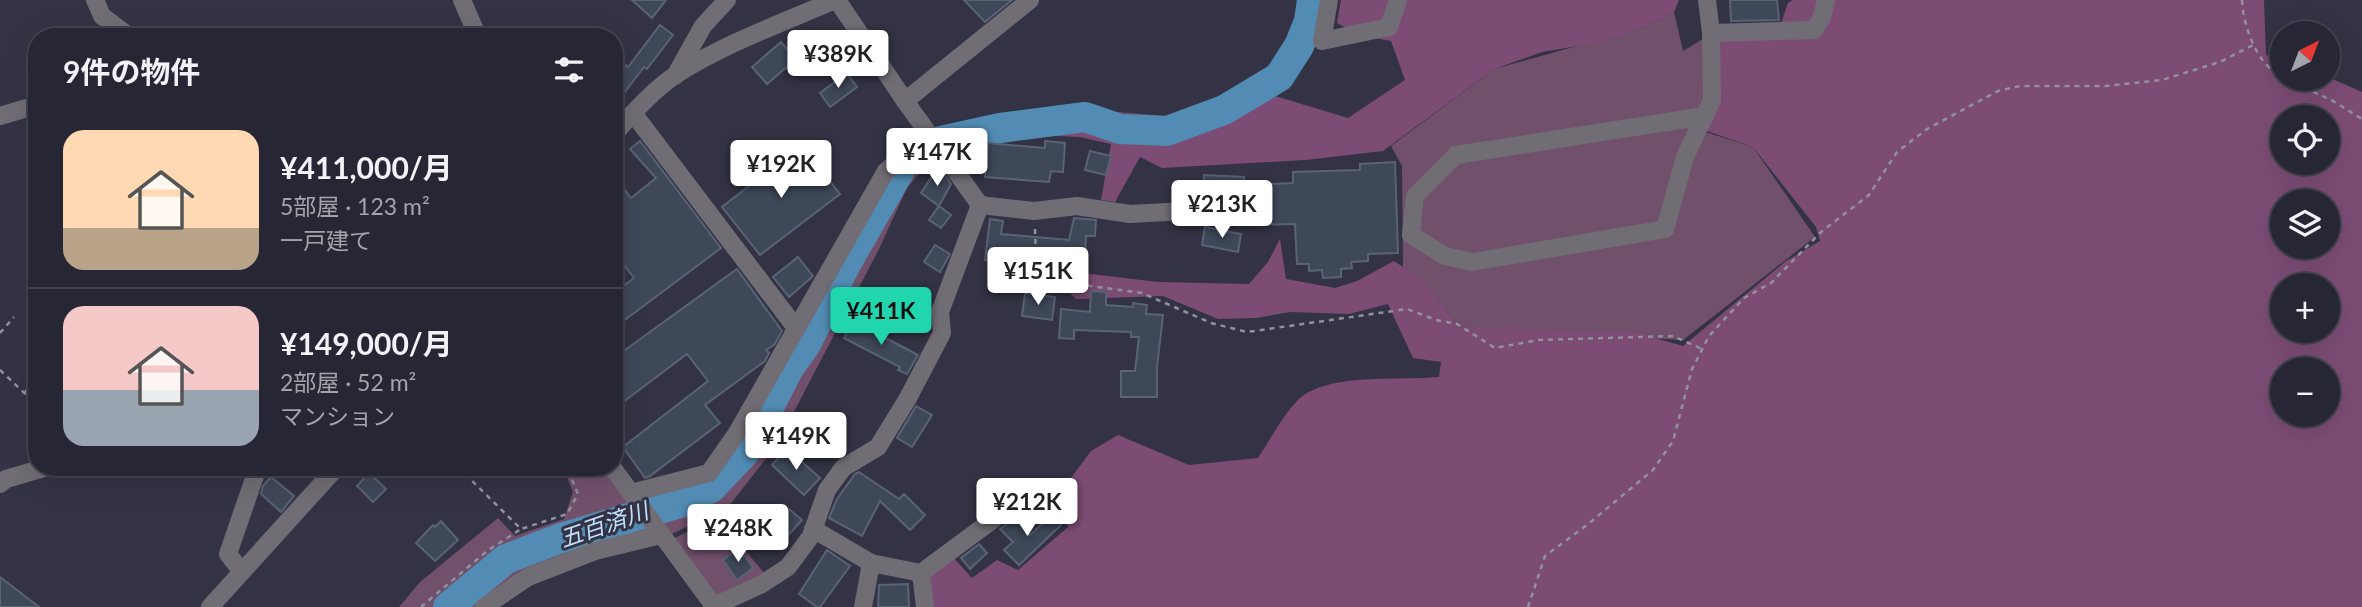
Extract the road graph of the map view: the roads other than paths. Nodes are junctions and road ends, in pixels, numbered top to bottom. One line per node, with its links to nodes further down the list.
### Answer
1 (95, 0): 10 (street)
2 (462, 0): 11 (street)
3 (727, 0): 13 (street)
4 (836, 0): 13 (street); 14 (street)
5 (1030, 0): 14 (street)
6 (1329, 0): 7 (street)
7 (1398, 0)
8 (1707, 0): 12 (street)
9 (1826, 0): 12 (street)
10 (118, 28)
11 (474, 28)
12 (1712, 33): 18 (street)
13 (675, 75): 16 (street)
14 (905, 101): 20 (street)
15 (28, 107): 17 (street)
16 (633, 113): 19 (street); 23 (street)
17 (0, 116)
18 (1704, 116): 18 (street)
19 (623, 124)
20 (929, 134): 21 (street); 23 (street)
21 (980, 205): 22 (street); 31 (street)
22 (1198, 216)
23 (796, 328): 29 (street)
24 (28, 473): 28 (street)
25 (255, 476): 34 (street)
26 (329, 476): 34 (street)
27 (618, 476): 29 (street)
28 (0, 484)
29 (627, 488): 32 (street)
30 (1032, 490): 35 (street)
31 (813, 529): 33 (street); 38 (street)
32 (659, 533): 37 (street); 38 (street)
33 (871, 563): 35 (street); 39 (street)
34 (242, 572): 36 (street)
35 (922, 573): 40 (street)
36 (210, 607)
37 (484, 607)
38 (713, 607)
39 (863, 607)
40 (925, 607)

